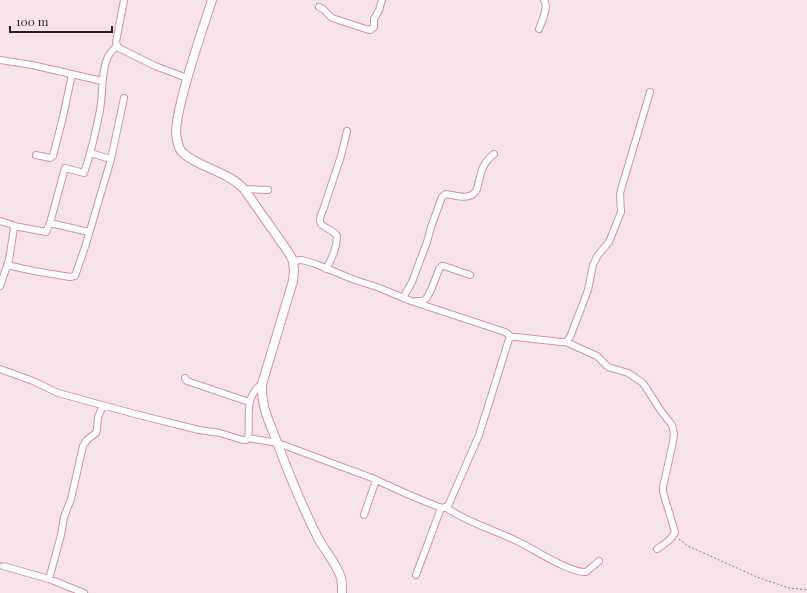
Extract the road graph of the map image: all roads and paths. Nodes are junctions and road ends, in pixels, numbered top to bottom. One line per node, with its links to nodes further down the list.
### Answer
1 (124, 0): 7 (street)
2 (212, 0): 10 (street)
3 (382, 0): 5 (street)
4 (544, 0): 6 (street)
5 (319, 7)
6 (540, 29)
7 (117, 46): 10 (street); 11 (street)
8 (0, 60): 9 (street)
9 (72, 74): 11 (street); 17 (street)
10 (187, 78): 19 (street)
11 (102, 81): 15 (street)
12 (650, 92): 33 (street)
13 (124, 98): 18 (street)
14 (347, 131): 27 (street)
15 (90, 153): 18 (street); 22 (street)
16 (494, 154): 30 (street)
17 (36, 155)
18 (111, 159): 24 (street)
19 (244, 189): 20 (street); 25 (street)
20 (268, 190)
21 (0, 221): 23 (street)
22 (50, 223): 23 (street); 24 (street)
23 (14, 226): 26 (street)
24 (89, 232): 26 (street)
25 (293, 261): 27 (street); 36 (street)
26 (7, 265): 29 (street)
27 (326, 269): 30 (street)
28 (470, 275): 31 (street)
29 (0, 286)
30 (403, 298): 31 (street)
31 (411, 301): 32 (street)
32 (512, 337): 33 (street); 42 (street)
33 (566, 342): 44 (street)
34 (0, 369): 38 (street)
35 (185, 378): 37 (street)
36 (262, 384): 37 (street); 40 (street)
37 (249, 402): 39 (street)
38 (102, 406): 39 (street); 49 (street)
39 (248, 438): 40 (street)
40 (278, 444): 41 (street); 52 (street)
41 (376, 480): 42 (street); 43 (street)
42 (443, 507): 46 (street); 48 (street)
43 (364, 515)
44 (675, 535): 45 (street); 50 (path)
45 (657, 549)
46 (599, 561)
47 (3, 566): 49 (street)
48 (416, 575)
49 (49, 580): 51 (street)
50 (807, 590)
51 (84, 593)
52 (342, 593)

